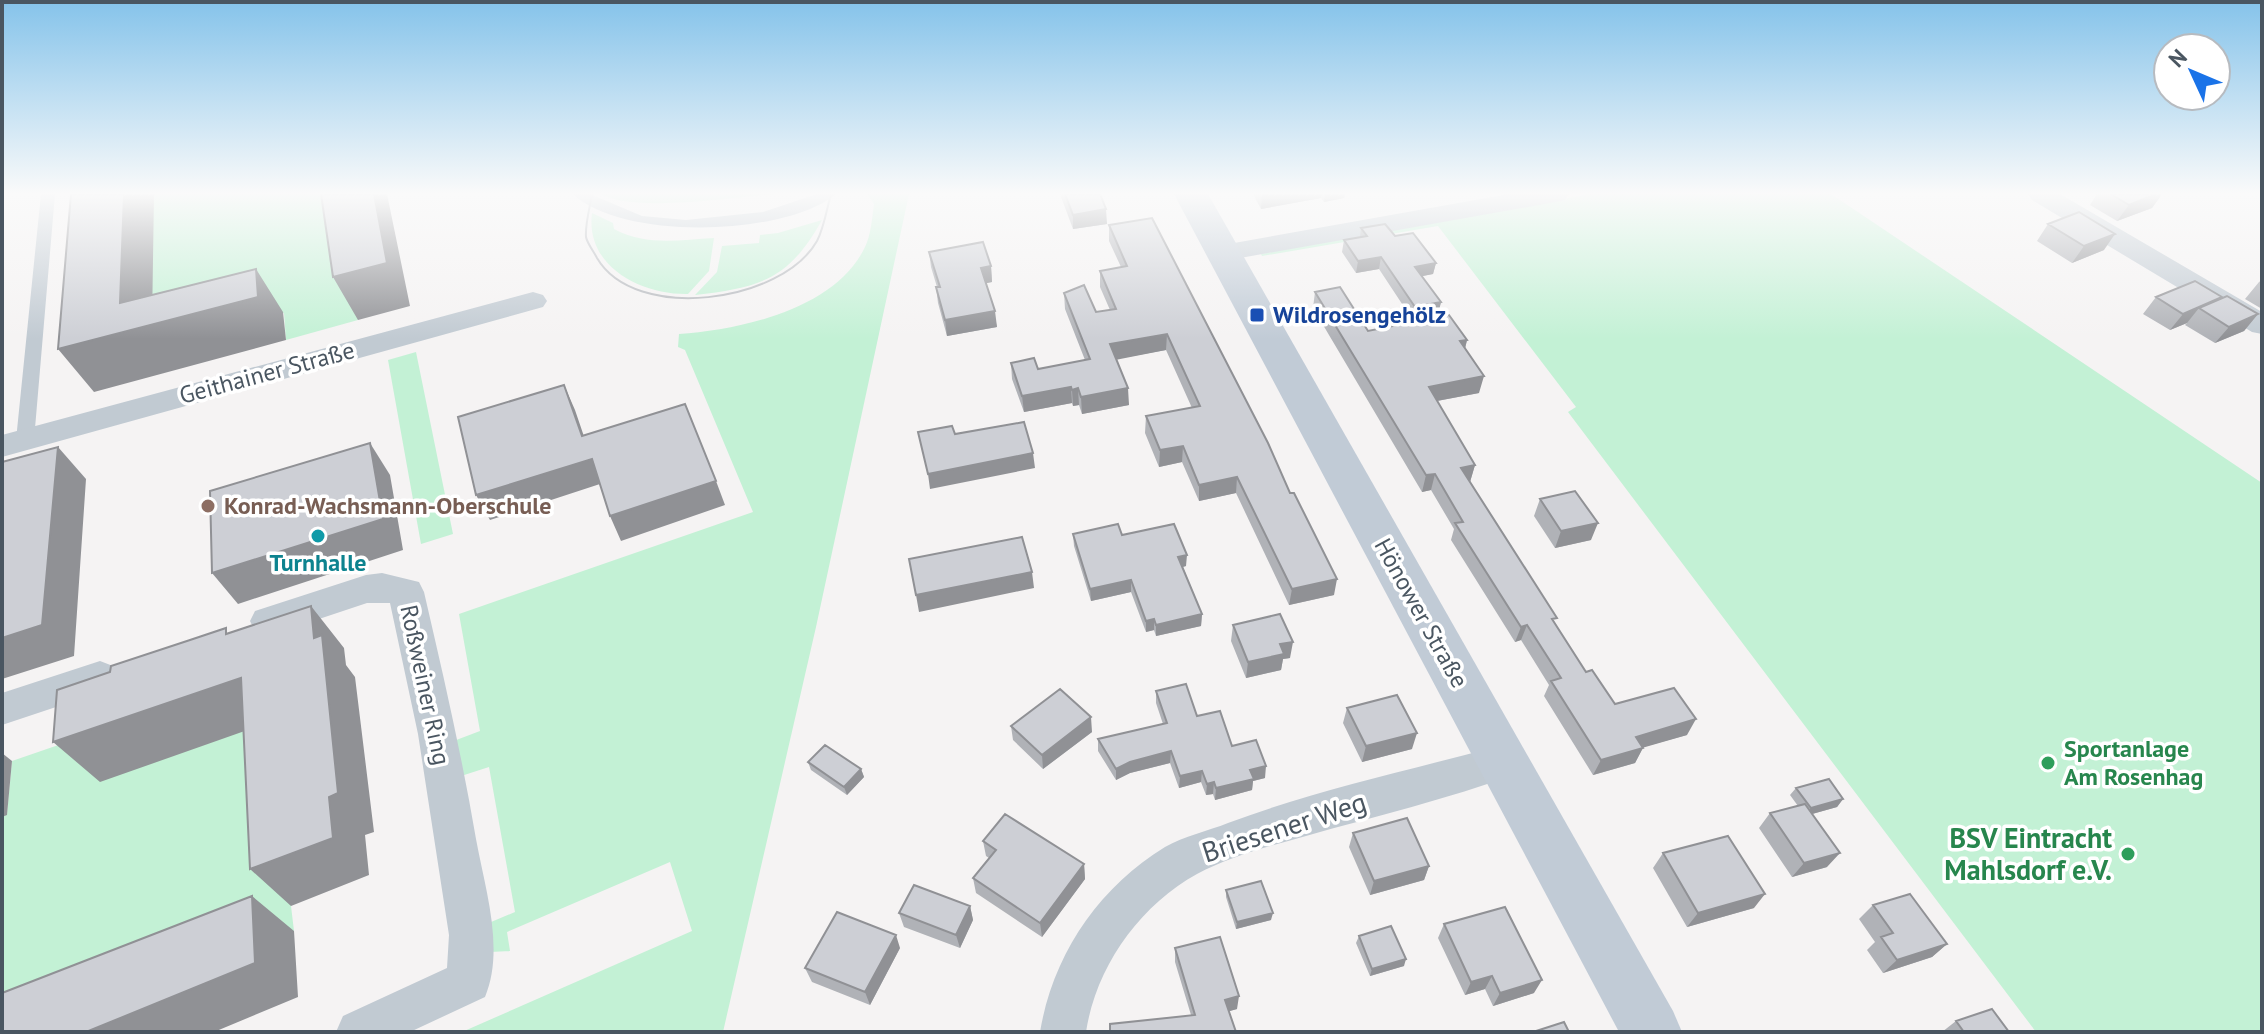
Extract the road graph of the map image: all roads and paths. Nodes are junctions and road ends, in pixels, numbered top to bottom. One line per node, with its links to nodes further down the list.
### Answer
1 (41, 242): 8 (lane)
2 (1217, 242): 5 (main road, Hönower Straße)
3 (1284, 242): 5 (street)
4 (2122, 242): 7 (street)
5 (1223, 253): 12 (main road, Hönower Straße)
6 (533, 301): 8 (street, Geithainer Straße)
7 (2262, 325)
8 (14, 443)
9 (230, 634): 13 (street, Roßweiner Ring)
10 (125, 669): 11 (street)
11 (2, 709)
12 (1502, 762): 14 (street, Briesener Weg); 15 (main road, Hönower Straße)
13 (359, 1032)
14 (1063, 1032)
15 (1652, 1032)

